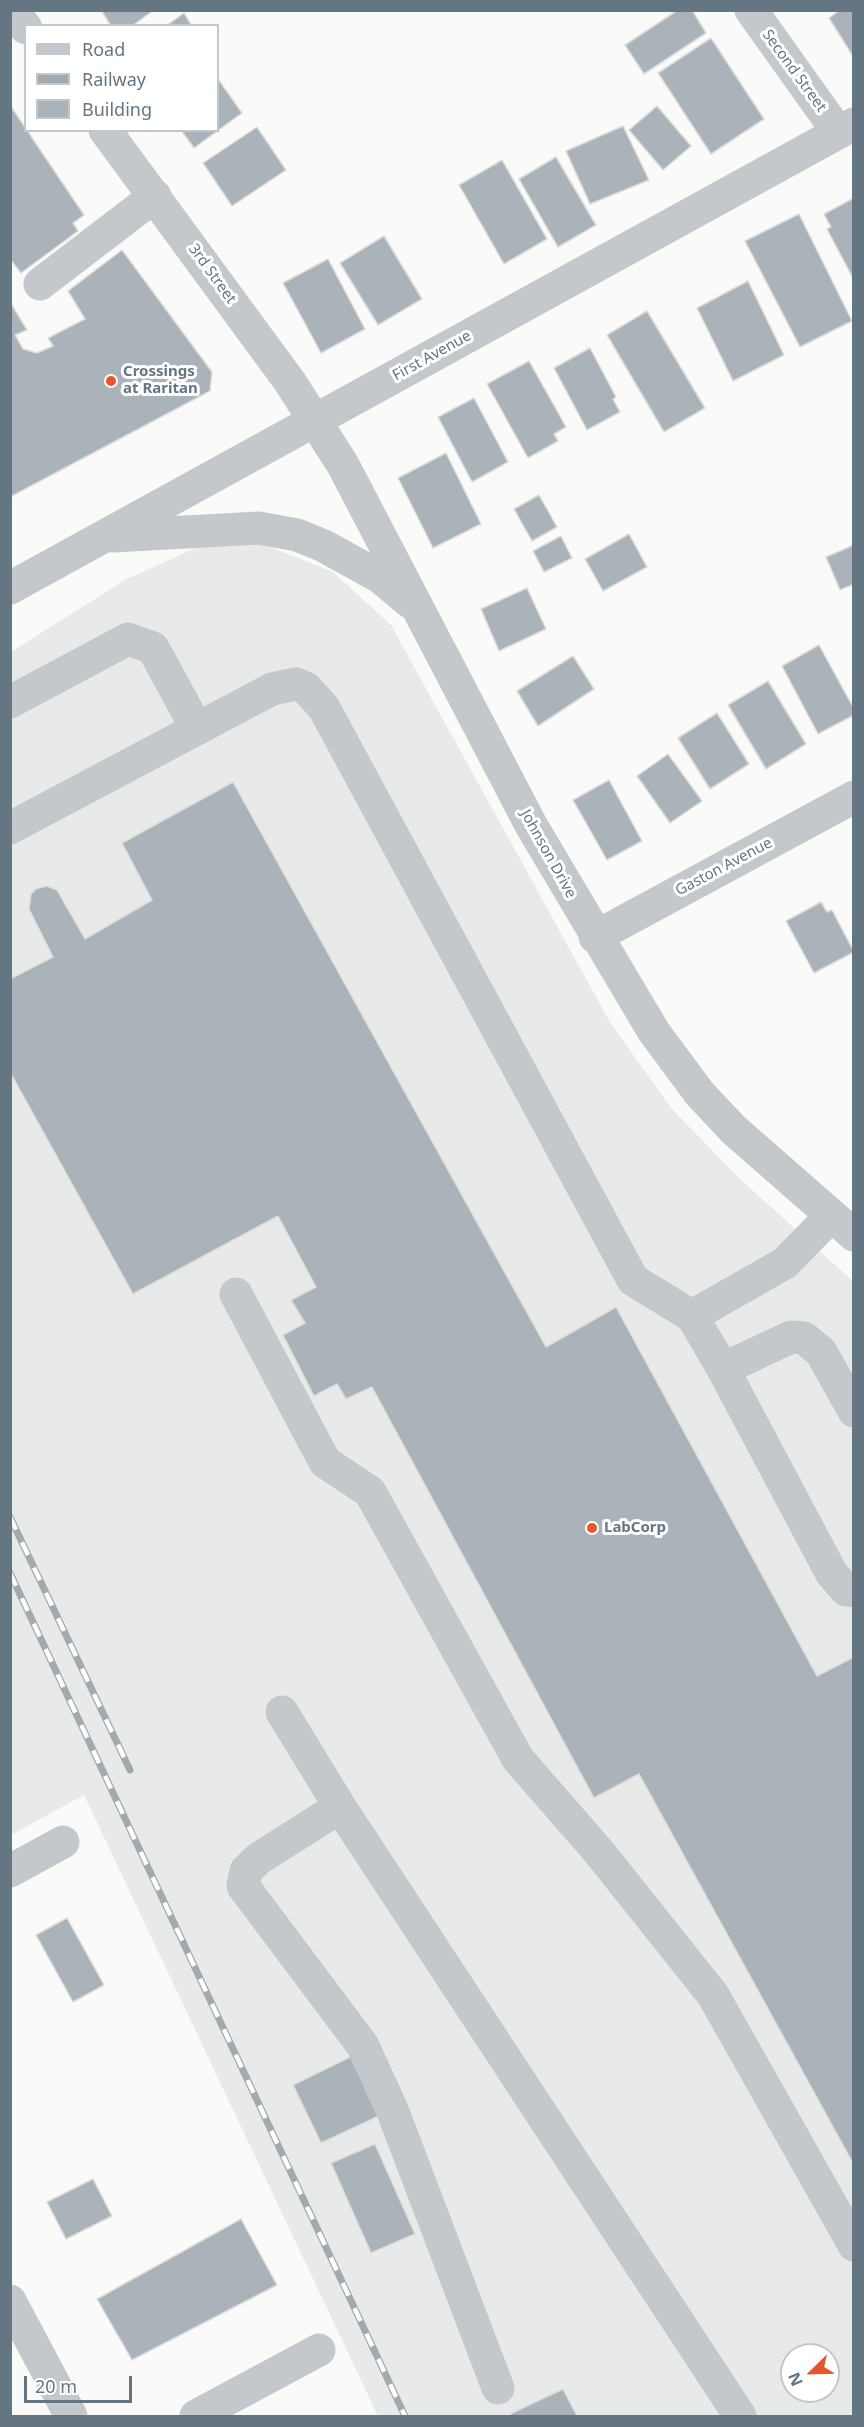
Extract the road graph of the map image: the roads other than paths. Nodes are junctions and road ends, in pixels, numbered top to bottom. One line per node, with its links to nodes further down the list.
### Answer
1 (12, 10): 3 (street)
2 (751, 10): 4 (street, Second Street)
3 (24, 25)
4 (846, 128): 8 (street, First Avenue)
5 (107, 132): 6 (street, 3rd Street)
6 (155, 196): 7 (street); 8 (street, 3rd Street)
7 (40, 284)
8 (316, 420): 9 (street, First Avenue); 11 (street, Johnson Drive)
9 (105, 536): 10 (street, First Avenue); 11 (street)
10 (10, 588)
11 (419, 609): 16 (street, Johnson Drive)
12 (10, 702): 13 (street)
13 (196, 729): 15 (street); 19 (street)
14 (854, 797): 16 (street, Gaston Avenue)
15 (10, 828)
16 (596, 937): 17 (street, Johnson Drive)
17 (842, 1226): 19 (street)
18 (236, 1294): 27 (street)
19 (692, 1316): 20 (street)
20 (723, 1369): 21 (street); 22 (street)
21 (854, 1411)
22 (854, 1591)
23 (282, 1712): 24 (street)
24 (340, 1807): 30 (street); 33 (street)
25 (63, 1842): 26 (street)
26 (10, 1871)
27 (854, 2245)
28 (10, 2301): 31 (street)
29 (319, 2350): 32 (street)
30 (498, 2388)
31 (71, 2416)
32 (196, 2416)
33 (740, 2416)

